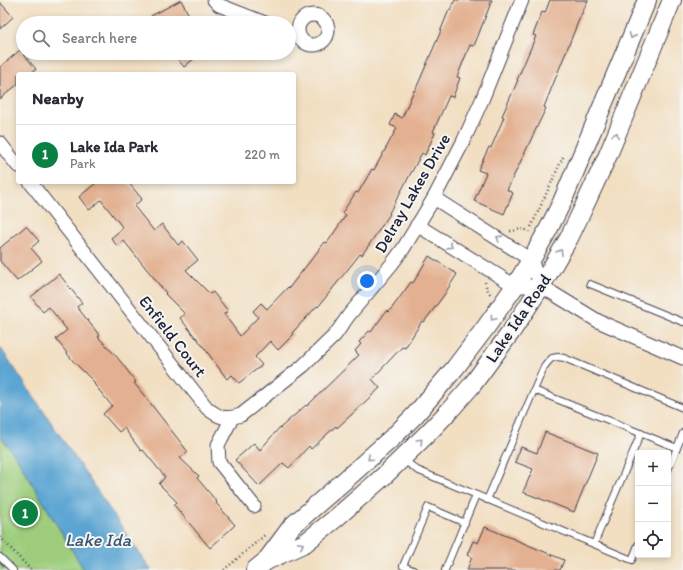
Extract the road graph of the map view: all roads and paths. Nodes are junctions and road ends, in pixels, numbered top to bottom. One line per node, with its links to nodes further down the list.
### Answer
1 (214, 0): 5 (street)
2 (522, 0): 9 (street, Delray Lakes Drive)
3 (647, 0): 11 (street, Lake Ida Road, one-way to 11)
4 (672, 0): 14 (street, Lake Ida Road, one-way to 4)
5 (247, 16)
6 (0, 143): 7 (street)
7 (16, 163)
8 (32, 184): 19 (street, Enfield Court)
9 (434, 198): 10 (street, Delray Lakes Drive); 11 (street, one-way to 9)
10 (417, 225): 13 (street, one-way to 13); 19 (street, Delray Lakes Drive)
11 (531, 260): 13 (street, Lake Ida Road); 14 (street)
12 (590, 284): 15 (lane)
13 (515, 286): 14 (street); 34 (street, Lake Ida Road, one-way to 34)
14 (541, 286): 16 (street); 23 (street, Lake Ida Road, one-way to 14)
15 (683, 322)
16 (683, 358)
17 (534, 390): 18 (lane); 20 (lane); 26 (lane)
18 (683, 408)
19 (232, 418): 27 (street)
20 (641, 433): 22 (lane); 31 (lane)
21 (683, 433): 22 (lane)
22 (677, 448): 24 (lane)
23 (402, 458): 25 (lane); 34 (street, Lake Ida Road, one-way to 23)
24 (671, 463)
25 (476, 495): 26 (lane); 28 (lane)
26 (487, 500): 31 (lane)
27 (254, 506)
28 (465, 523): 38 (lane); 39 (lane)
29 (270, 531): 37 (path)
30 (0, 537): 36 (path)
31 (594, 544): 32 (lane)
32 (635, 552)
33 (0, 557): 35 (lane)
34 (264, 567)
35 (13, 570)
36 (31, 570)
37 (224, 570)
38 (414, 570)
39 (445, 570)

